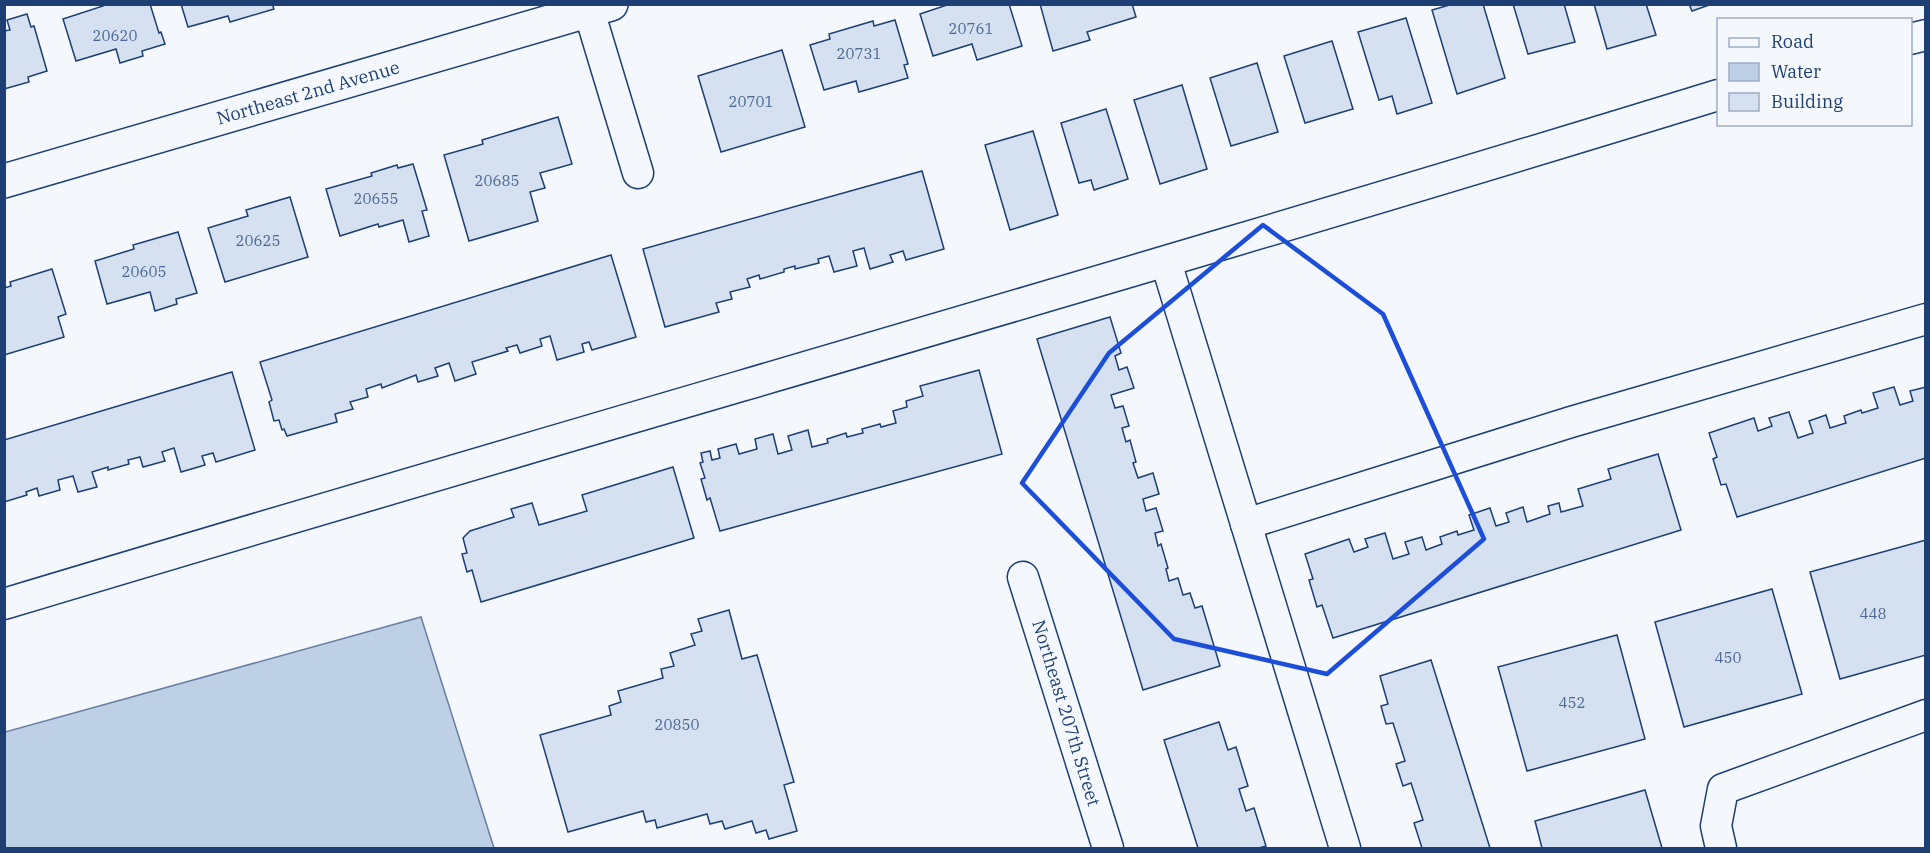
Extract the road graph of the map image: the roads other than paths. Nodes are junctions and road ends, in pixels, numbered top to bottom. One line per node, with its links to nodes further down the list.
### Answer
1 (596, 7): 3 (street); 4 (street, Northeast 2nd Avenue)
2 (1717, 96): 5 (street)
3 (638, 173)
4 (4, 181)
5 (1166, 262): 7 (street); 9 (street)
6 (1926, 319): 7 (street)
7 (1246, 524): 12 (street)
8 (1023, 577): 11 (street, Northeast 207th Street)
9 (4, 604)
10 (1926, 715): 13 (street)
11 (1108, 849)
12 (1345, 849)
13 (1721, 849)

